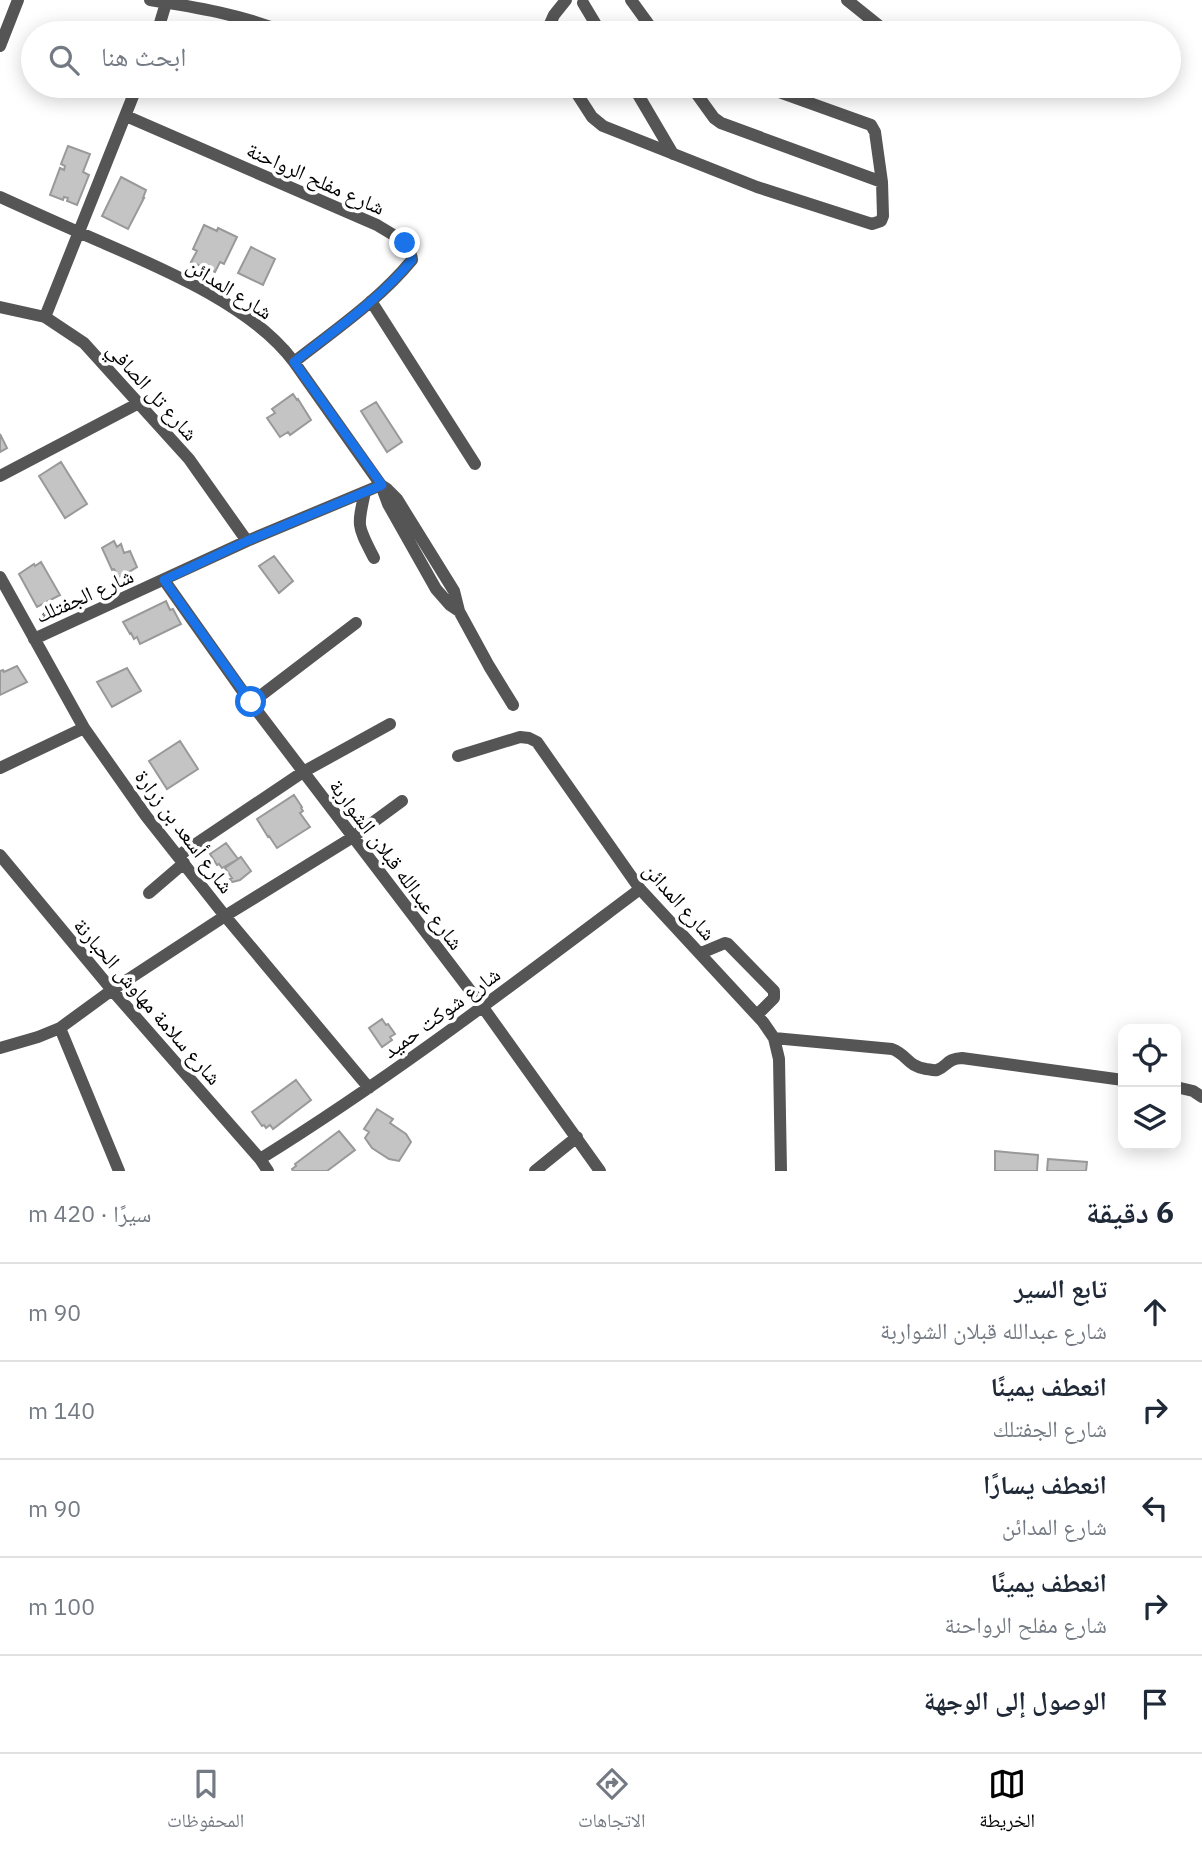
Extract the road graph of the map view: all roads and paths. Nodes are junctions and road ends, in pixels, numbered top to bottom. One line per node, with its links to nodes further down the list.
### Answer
1 (18, 0): 14 (street)
2 (150, 0): 7 (street)
3 (566, 0): 10 (street)
4 (631, 0): 12 (street)
5 (847, 0): 13 (street)
6 (581, 1): 11 (street)
7 (166, 2): 8 (street); 9 (street)
8 (160, 21)
9 (255, 21)
10 (551, 21)
11 (594, 21)
12 (646, 21)
13 (873, 21)
14 (0, 46)
15 (133, 98): 20 (street)
16 (580, 98): 21 (street)
17 (639, 98): 21 (street)
18 (700, 98): 22 (street)
19 (796, 98): 22 (street)
20 (126, 116): 24 (street); 25 (street, شارع مفلح الرواحنة)
21 (673, 154): 22 (street)
22 (882, 182)
23 (0, 197): 24 (street, شارع المدائن)
24 (80, 233): 27 (street); 28 (street, شارع المدائن)
25 (371, 301): 28 (street, شارع مفلح الرواحنة); 30 (street)
26 (0, 307): 27 (street, شارع تل الصافي)
27 (45, 317): 29 (street, شارع تل الصافي)
28 (294, 362): 32 (street, شارع المدائن)
29 (139, 403): 31 (street); 34 (street, شارع تل الصافي)
30 (475, 464)
31 (0, 476)
32 (382, 485): 33 (street, شارع الجفتلك); 41 (street, شارع المدائن)
33 (365, 492): 34 (street, شارع الجفتلك); 35 (street)
34 (247, 541): 37 (street, شارع الجفتلك)
35 (374, 558)
36 (0, 577): 39 (street, شارع أسعد بن زرارة)
37 (164, 580): 39 (street, شارع الجفتلك); 40 (street, شارع عبدالله قبلان الشواربة)
38 (356, 623): 40 (street)
39 (34, 639): 43 (street, شارع أسعد بن زرارة)
40 (251, 702): 46 (street, شارع عبدالله قبلان الشواربة)
41 (513, 705)
42 (390, 724): 46 (street)
43 (84, 728): 45 (street); 50 (street, شارع أسعد بن زرارة)
44 (458, 756): 51 (street, شارع المدائن)
45 (0, 768)
46 (303, 772): 48 (street, شارع عبدالله قبلان الشواربة); 50 (street)
47 (402, 801): 48 (street)
48 (353, 837): 53 (street); 56 (street, شارع عبدالله قبلان الشواربة)
49 (0, 855): 55 (street, شارع سلامة مهاوش الحبارنة)
50 (181, 859): 52 (street); 53 (street, شارع أسعد بن زرارة)
51 (640, 889): 54 (street, شارع المدائن); 56 (street, شارع شوكت حميد)
52 (149, 893)
53 (225, 916): 55 (street); 62 (street, شارع أسعد بن زرارة)
54 (701, 953): 57 (street, شارع المدائن); 57 (street)
55 (112, 990): 58 (street); 66 (street, شارع سلامة مهاوش الحبارنة)
56 (482, 1006): 62 (street, شارع شوكت حميد); 65 (street, شارع عبدالله قبلان الشواربة)
57 (757, 1015): 59 (street, شارع المدائن)
58 (60, 1028): 60 (street); 67 (street)
59 (774, 1038): 61 (street); 71 (street, شارع المدائن)
60 (0, 1048)
61 (1118, 1079)
62 (369, 1088): 66 (street, شارع شوكت حميد)
63 (1181, 1088): 64 (street)
64 (1202, 1097)
65 (577, 1137): 69 (street); 70 (street, شارع عبدالله قبلان الشواربة)
66 (260, 1159): 68 (street, شارع سلامة مهاوش الحبارنة)
67 (119, 1171)
68 (268, 1171)
69 (535, 1171)
70 (600, 1171)
71 (781, 1171)

